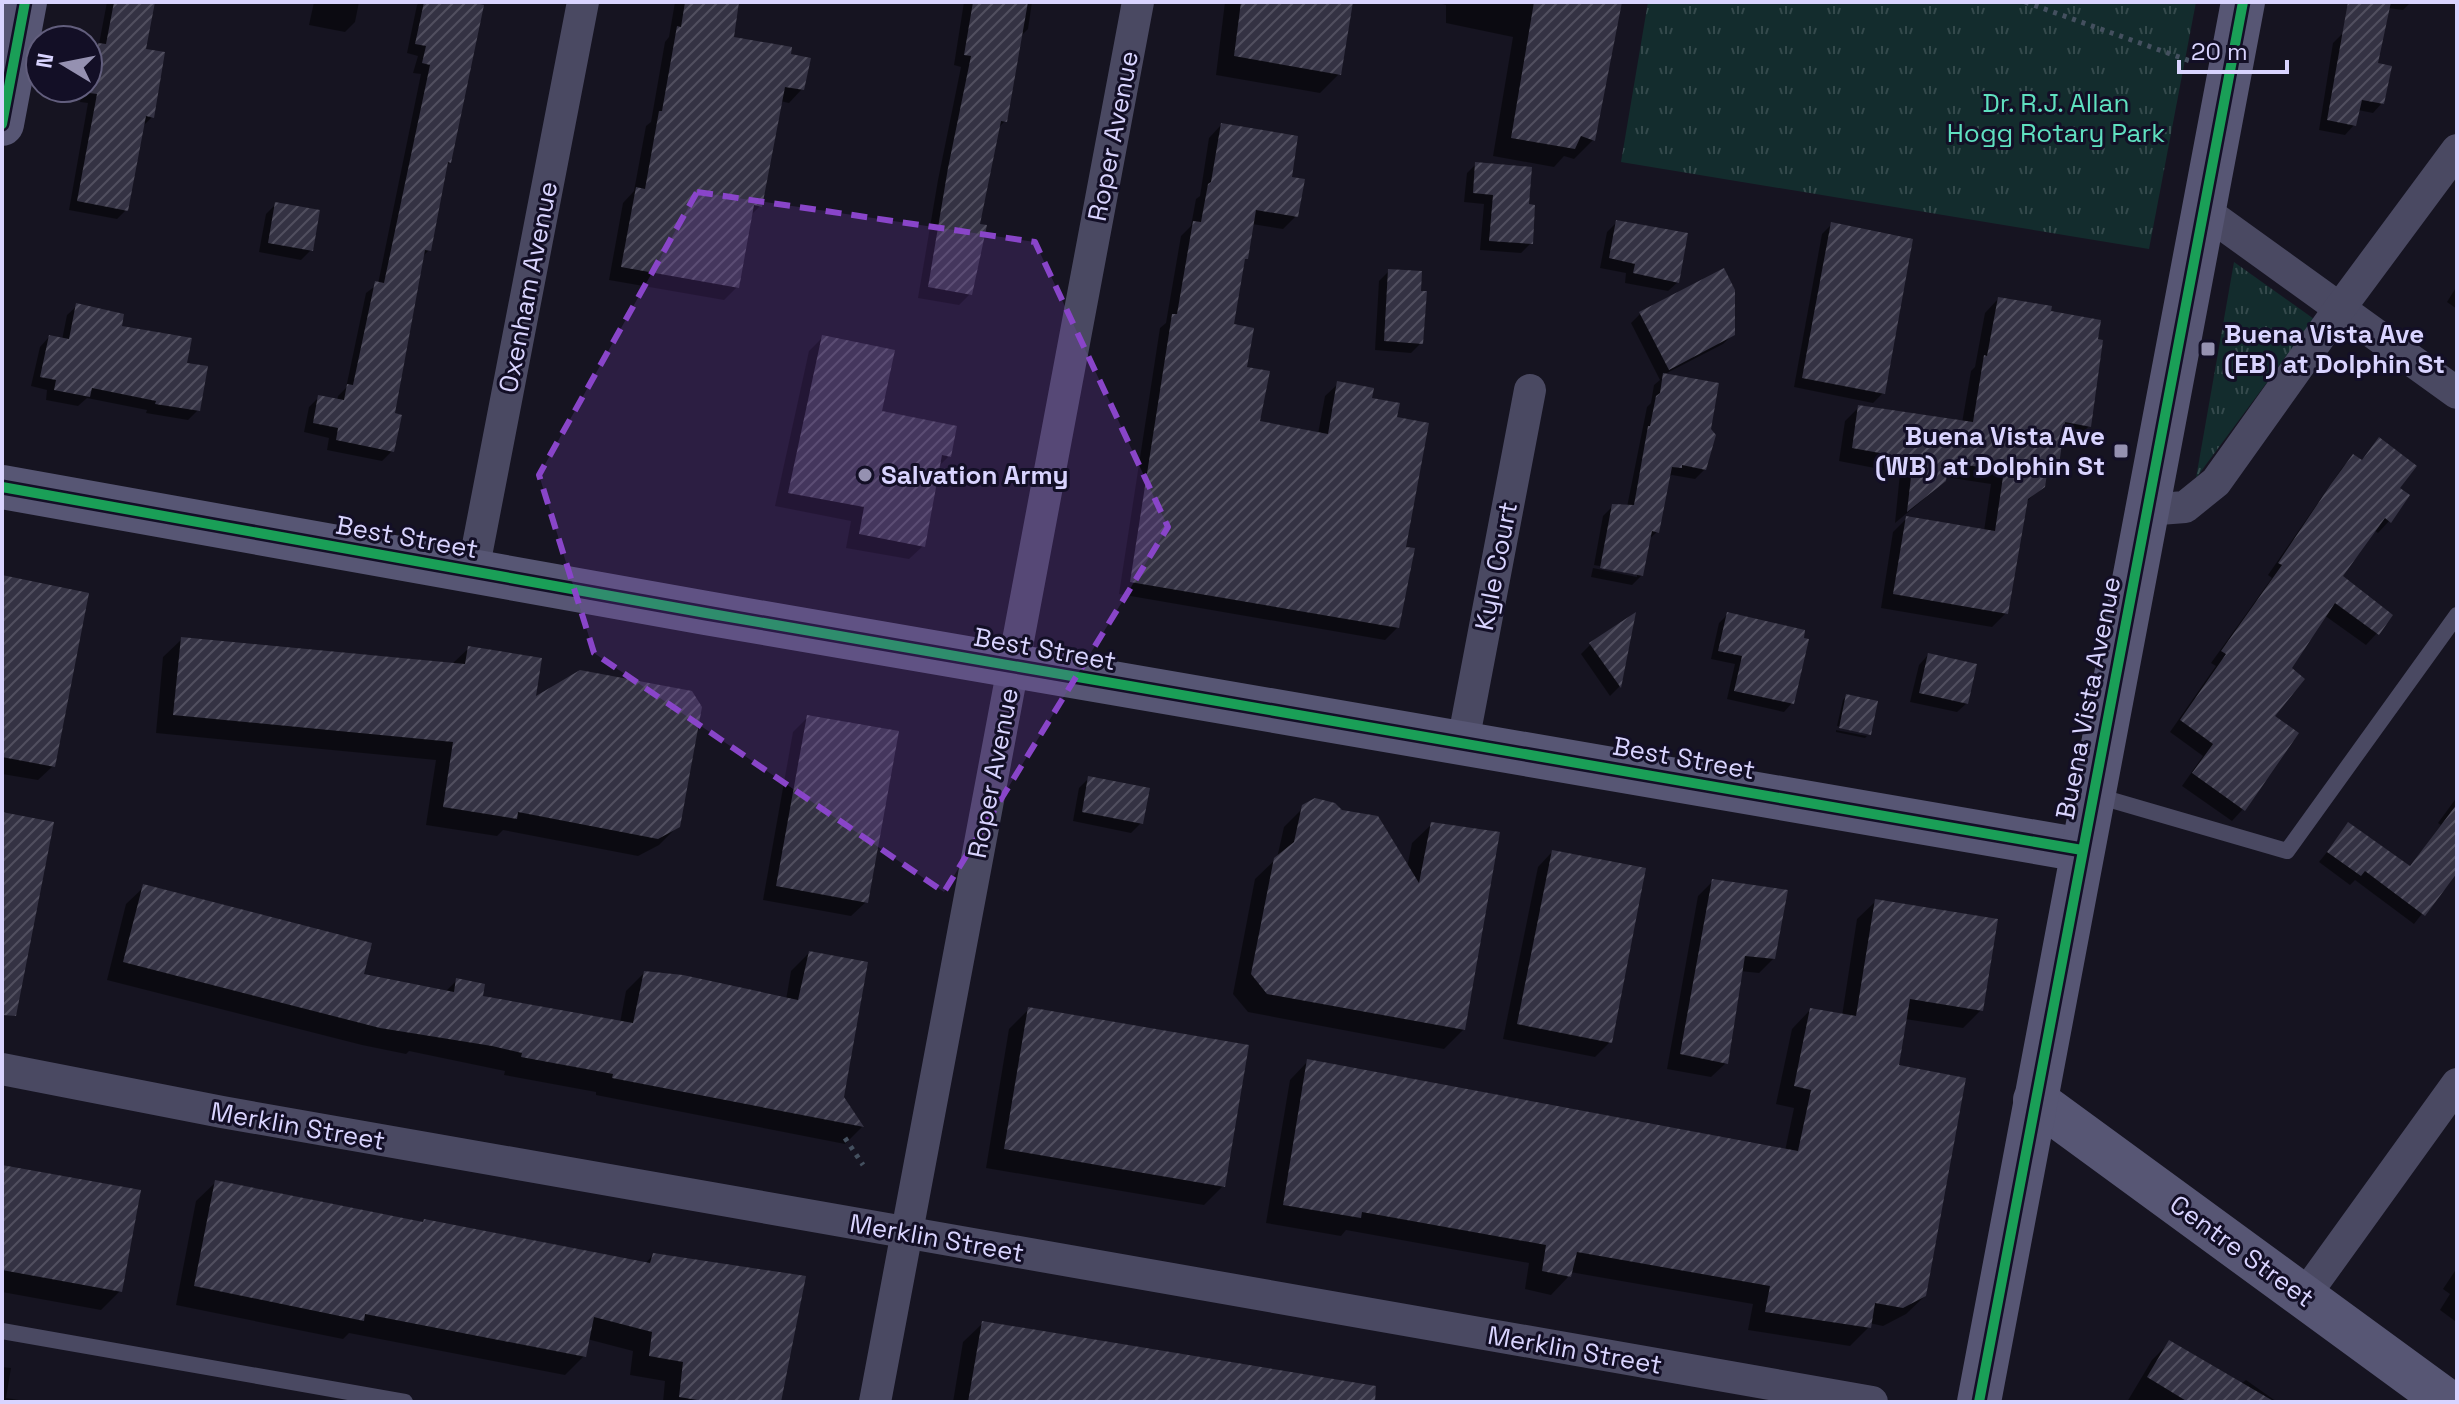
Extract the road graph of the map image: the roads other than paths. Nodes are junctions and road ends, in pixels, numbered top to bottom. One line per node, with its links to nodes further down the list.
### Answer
1 (25, 2): 5 (street)
2 (583, 2): 13 (street, Oxenham Avenue)
3 (1138, 2): 15 (street, Roper Avenue)
4 (2243, 2): 7 (street, Buena Vista Avenue)
5 (2, 124)
6 (2457, 150): 8 (street)
7 (2203, 210): 8 (street); 12 (street, Buena Vista Avenue)
8 (2340, 308): 10 (street); 12 (street)
9 (1530, 390): 16 (street, Kyle Court)
10 (2457, 393)
11 (2, 487): 13 (street, Best Street)
12 (2146, 510): 17 (street, Buena Vista Avenue)
13 (473, 571): 15 (street, Best Street)
14 (2457, 615): 17 (lane)
15 (1013, 666): 16 (street, Best Street); 22 (street, Roper Avenue)
16 (1463, 742): 18 (street, Best Street)
17 (2093, 795): 18 (street, Buena Vista Avenue)
18 (2082, 850): 21 (street, Buena Vista Avenue)
19 (2, 1069): 22 (street, Merklin Street)
20 (2457, 1084): 23 (street)
21 (2035, 1100): 23 (street, Centre Street); 28 (street, Buena Vista Avenue)
22 (907, 1233): 26 (street, Roper Avenue); 27 (street, Merklin Street)
23 (2305, 1295): 29 (street, Centre Street)
24 (2, 1331): 25 (lane)
25 (405, 1402)
26 (875, 1402)
27 (1872, 1402)
28 (1979, 1402)
29 (2448, 1402)

